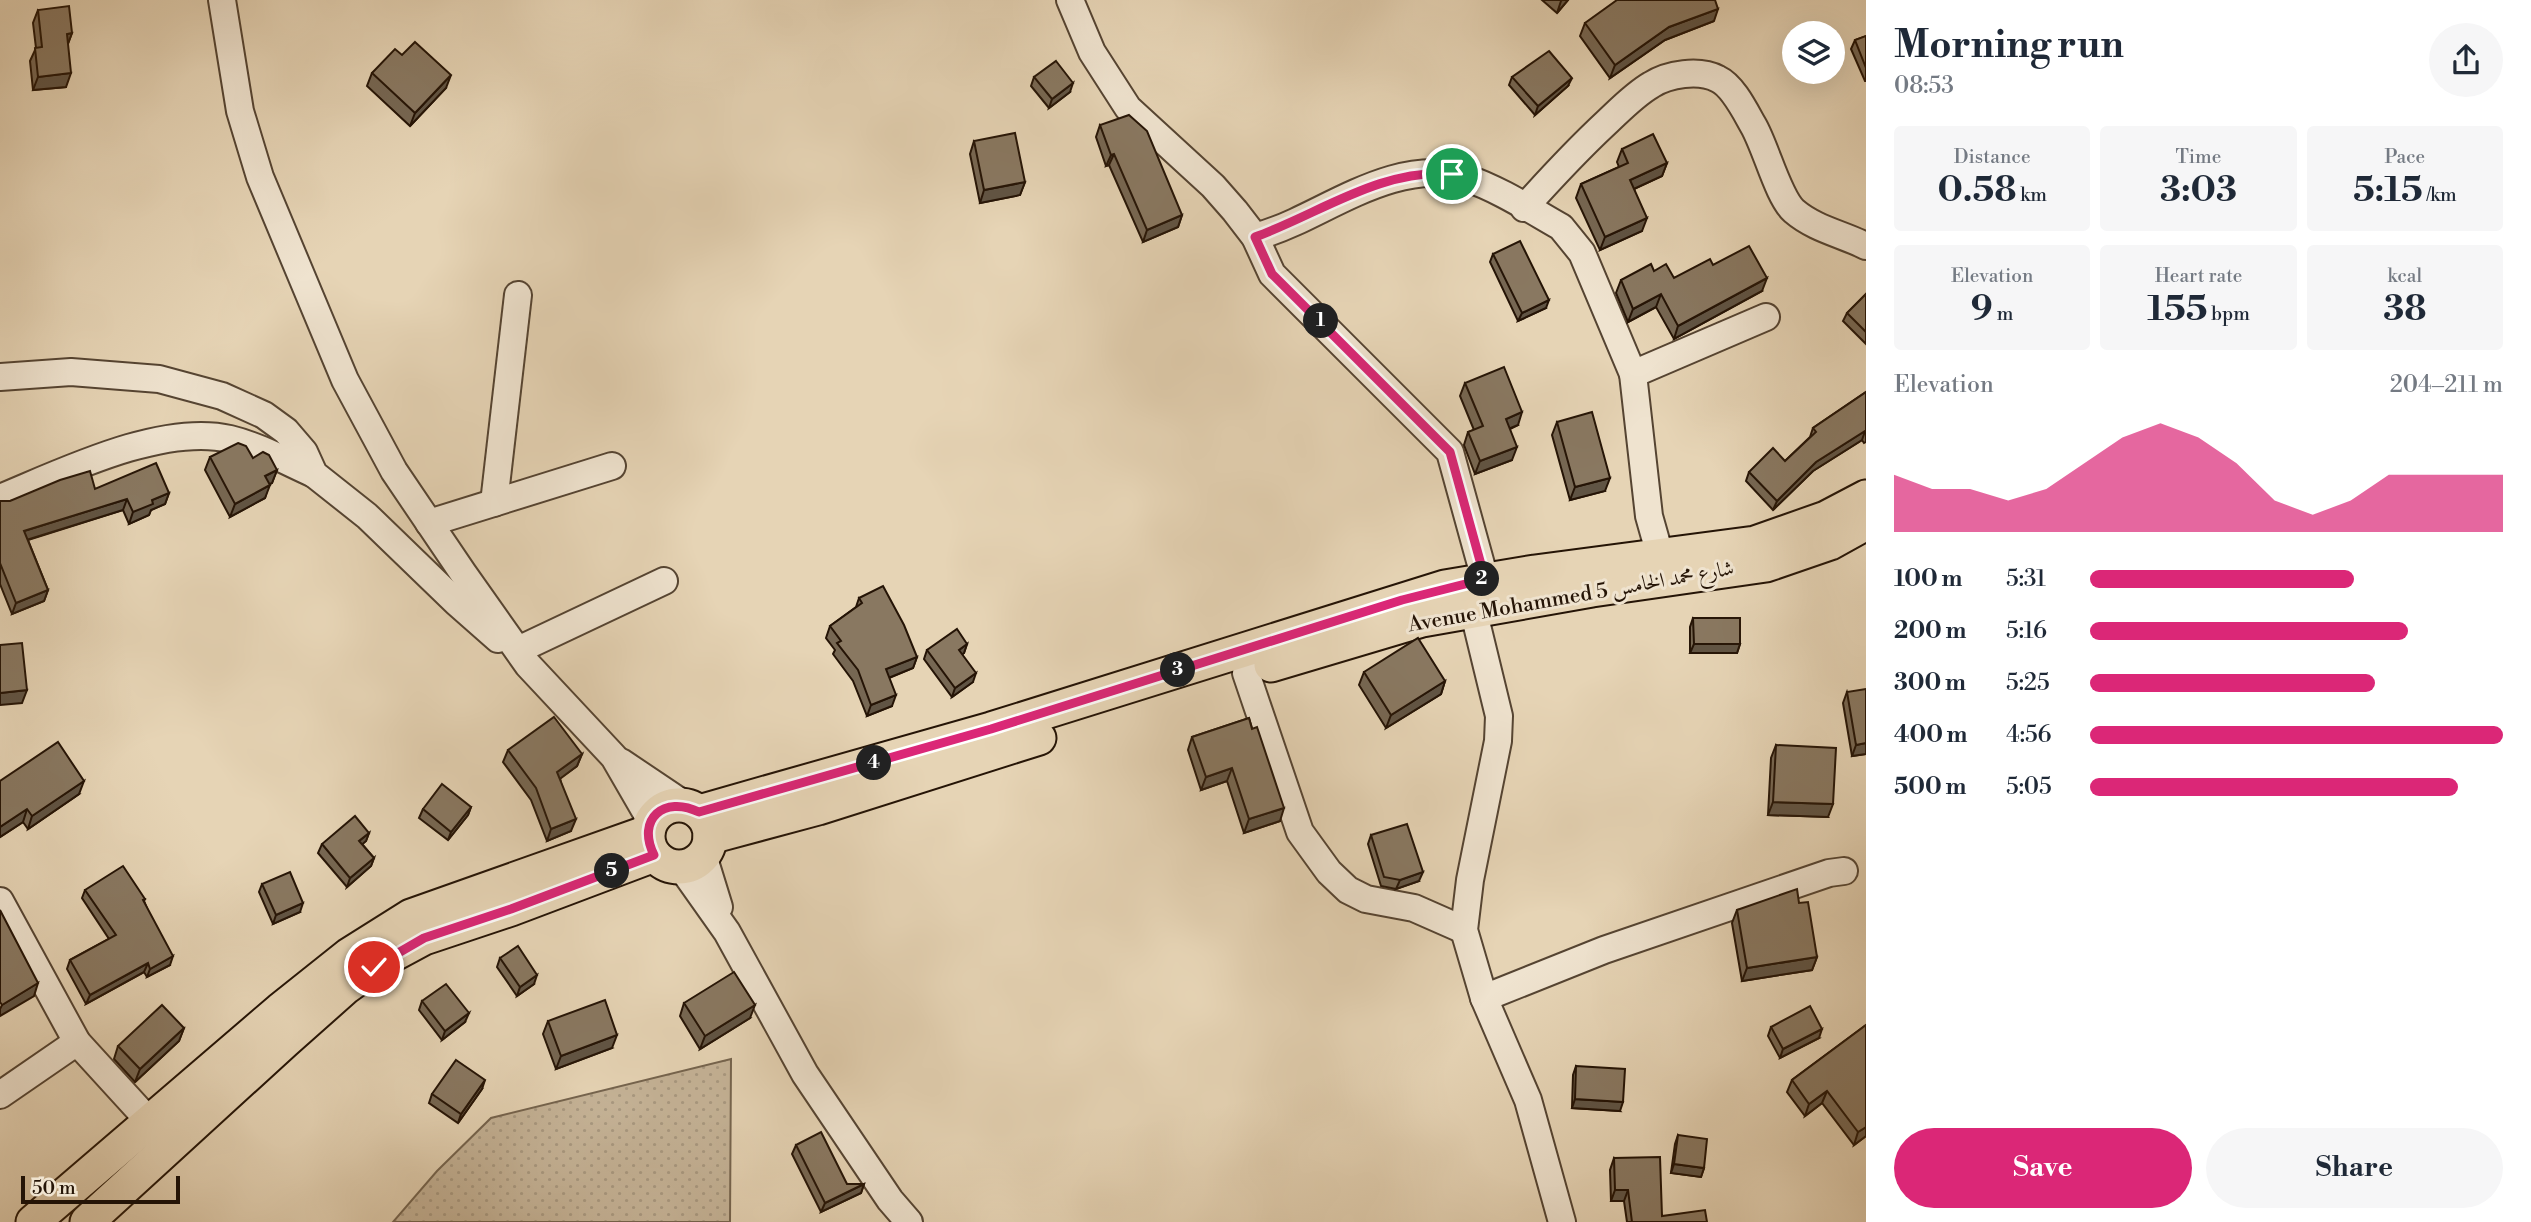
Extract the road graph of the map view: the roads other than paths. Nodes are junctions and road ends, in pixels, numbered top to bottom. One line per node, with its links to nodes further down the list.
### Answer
1 (222, 0): 15 (street)
2 (1070, 0): 4 (street)
3 (1524, 208): 4 (street); 5 (street); 8 (street)
4 (1255, 237): 18 (street)
5 (1866, 246)
6 (519, 295): 14 (street)
7 (1766, 317): 8 (street)
8 (1633, 374): 17 (street)
9 (0, 377): 11 (street)
10 (612, 466): 14 (street)
11 (314, 474): 13 (street); 21 (street)
12 (1866, 497): 17 (main road, Avenue Mohammed 5 شارع محمد الخامس)
13 (0, 498)
14 (494, 503): 15 (street)
15 (429, 523): 21 (street)
16 (1866, 523): 20 (main road, Avenue Mohammed 5 شارع محمد الخامس)
17 (1660, 555): 18 (main road, Avenue Mohammed 5 شارع محمد الخامس)
18 (1485, 579): 24 (main road, Avenue Mohammed 5 شارع محمد الخامس)
19 (664, 581): 21 (street)
20 (1473, 609): 22 (main road, Avenue Mohammed 5 شارع محمد الخامس); 27 (street)
21 (523, 658): 23 (street)
22 (1246, 673): 24 (main road, Avenue Mohammed 5 شارع محمد الخامس); 27 (street)
23 (614, 757): 24 (street); 24 (street)
24 (679, 836): 31 (main road, Avenue Mohammed 5 شارع محمد الخامس); 33 (main road, Avenue Mohammed 5 شارع محمد الخامس); 34 (street)
25 (1844, 872): 28 (street)
26 (0, 901): 29 (street)
27 (1464, 930): 28 (street)
28 (1484, 999): 35 (street)
29 (77, 1042): 30 (street); 31 (street)
30 (0, 1095)
31 (150, 1122): 32 (main road, Avenue Mohammed 5 شارع محمد الخامس)
32 (33, 1222)
33 (87, 1222)
34 (909, 1222)
35 (1562, 1222)

